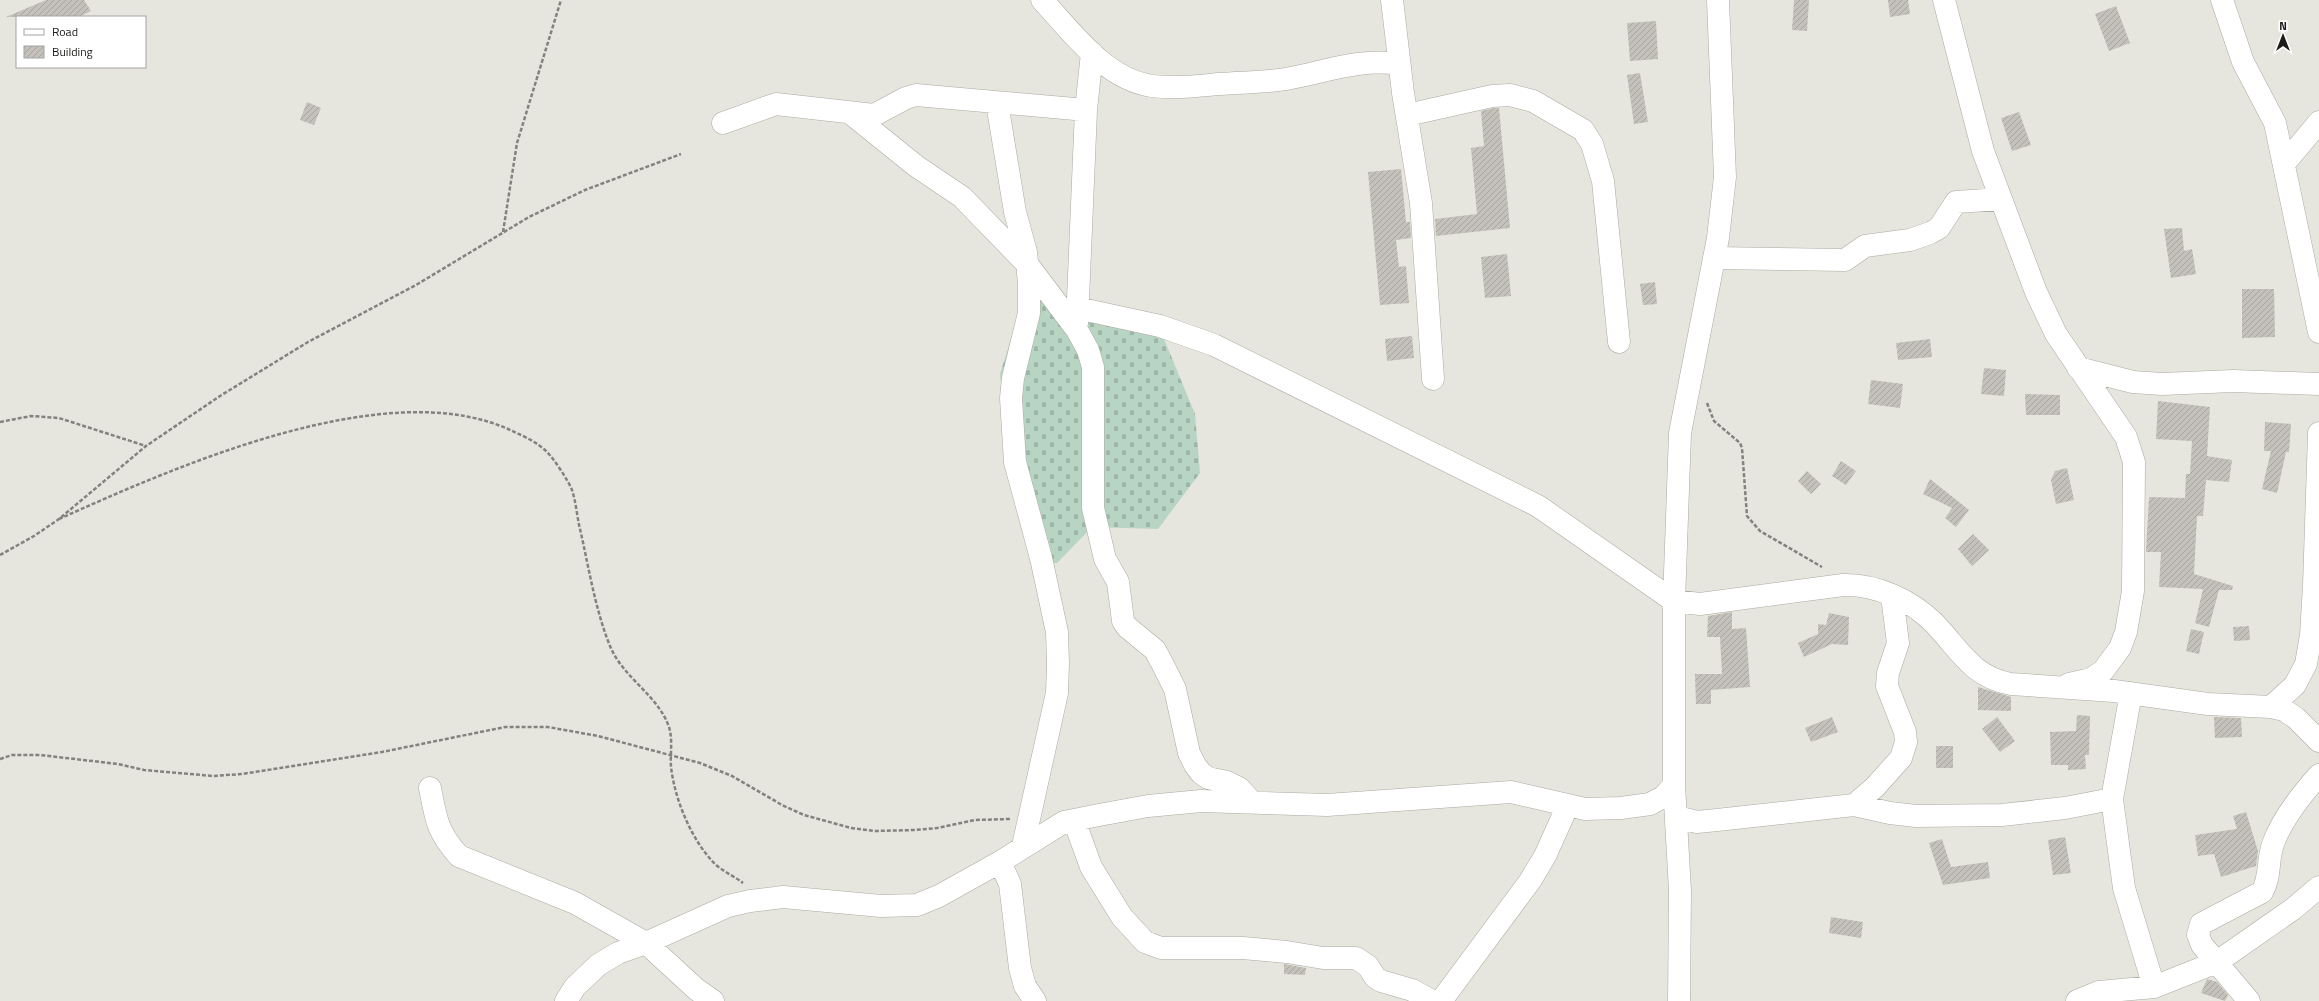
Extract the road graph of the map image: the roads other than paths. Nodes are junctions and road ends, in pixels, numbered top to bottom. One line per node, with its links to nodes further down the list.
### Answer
1 (1042, 0): 6 (street)
2 (1392, 0): 7 (street)
3 (1718, 0): 16 (street)
4 (1944, 0): 15 (street)
5 (2222, 0): 14 (street)
6 (1092, 53): 7 (street); 9 (street)
7 (1399, 64): 11 (street)
8 (997, 103): 9 (street); 10 (street); 17 (street)
9 (1086, 110): 18 (street)
10 (849, 112): 13 (street); 17 (street)
11 (1407, 114): 21 (street); 23 (street)
12 (2319, 122): 14 (street)
13 (723, 123)
14 (2284, 164): 20 (street)
15 (2001, 199): 16 (street); 22 (street)
16 (1714, 258): 28 (street)
17 (1028, 265): 19 (street); 42 (street)
18 (1077, 308): 19 (street); 28 (street)
19 (1077, 330): 37 (street)
20 (2319, 332)
21 (1619, 342)
22 (2078, 368): 24 (street); 29 (street)
23 (1433, 379)
24 (2319, 384)
25 (2319, 433): 26 (street)
26 (2318, 467): 31 (street)
27 (1892, 596): 28 (street); 29 (street); 39 (street)
28 (1674, 601): 34 (street)
29 (2052, 686): 30 (street)
30 (2131, 693): 31 (street); 36 (street)
31 (2271, 707): 32 (street)
32 (2319, 741)
33 (2319, 775): 46 (street)
34 (1674, 785): 38 (street); 40 (street)
35 (430, 788): 45 (street)
36 (2112, 799): 39 (street); 47 (street)
37 (1252, 802): 38 (street); 41 (street)
38 (1568, 805): 52 (street)
39 (1854, 805): 40 (street)
40 (1677, 817): 53 (street)
41 (1074, 820): 42 (street); 51 (street)
42 (1023, 846): 43 (street)
43 (1000, 862): 45 (street); 50 (street)
44 (2319, 887): 46 (street)
45 (646, 943): 48 (street); 49 (street)
46 (2217, 962): 47 (street); 55 (street)
47 (2154, 987): 54 (street)
48 (569, 999)
49 (713, 1001)
50 (1035, 1001)
51 (1432, 1001)
52 (1441, 1001)
53 (1680, 1001)
54 (2077, 1001)
55 (2249, 1001)

